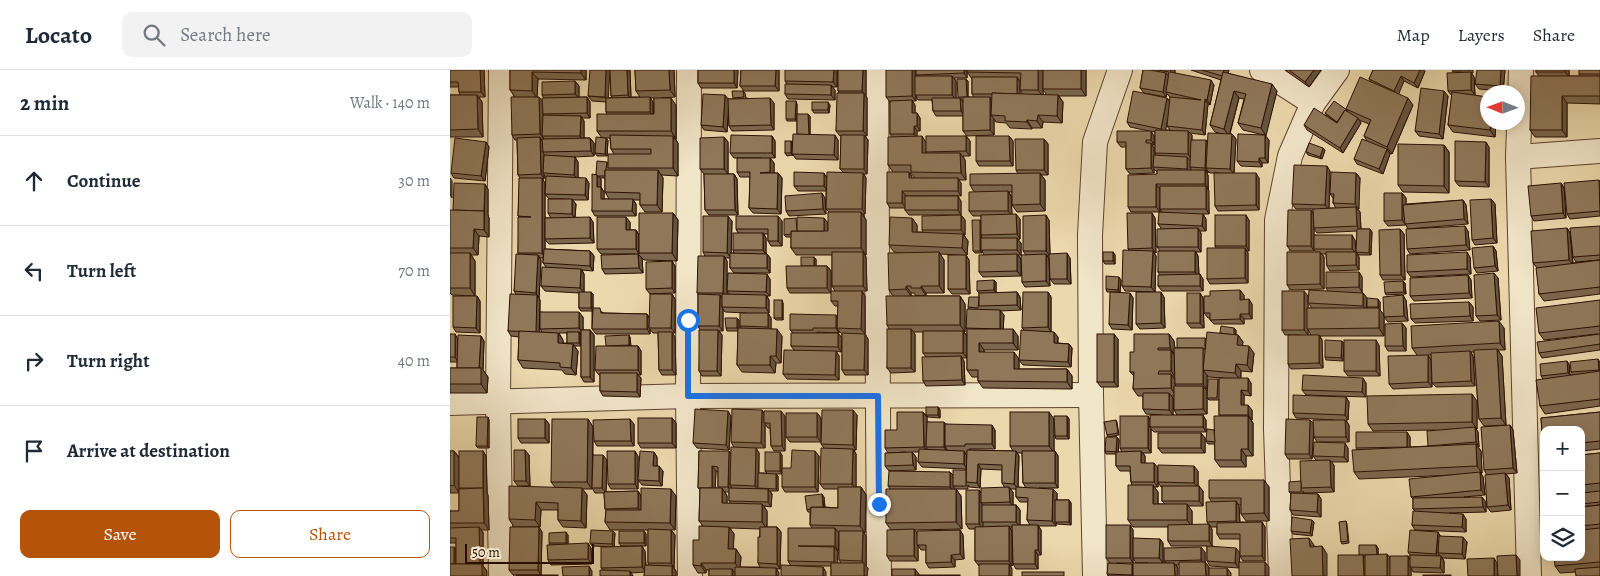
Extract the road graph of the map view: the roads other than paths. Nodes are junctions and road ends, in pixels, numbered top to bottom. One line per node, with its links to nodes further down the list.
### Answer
1 (501, 70): 14 (street)
2 (689, 70): 12 (street)
3 (876, 70): 13 (street)
4 (1120, 70): 11 (street)
5 (1262, 70): 8 (street)
6 (1336, 70): 8 (street)
7 (1521, 70): 10 (street)
8 (1313, 103): 20 (street)
9 (1600, 151): 10 (street)
10 (1518, 157): 21 (street)
11 (1091, 395): 13 (street); 19 (street)
12 (688, 396): 13 (street); 14 (street); 17 (street)
13 (878, 396): 18 (street)
14 (498, 402): 15 (street); 16 (street)
15 (450, 403)
16 (501, 576)
17 (690, 576)
18 (880, 576)
19 (1095, 576)
20 (1281, 576)
21 (1529, 576)

